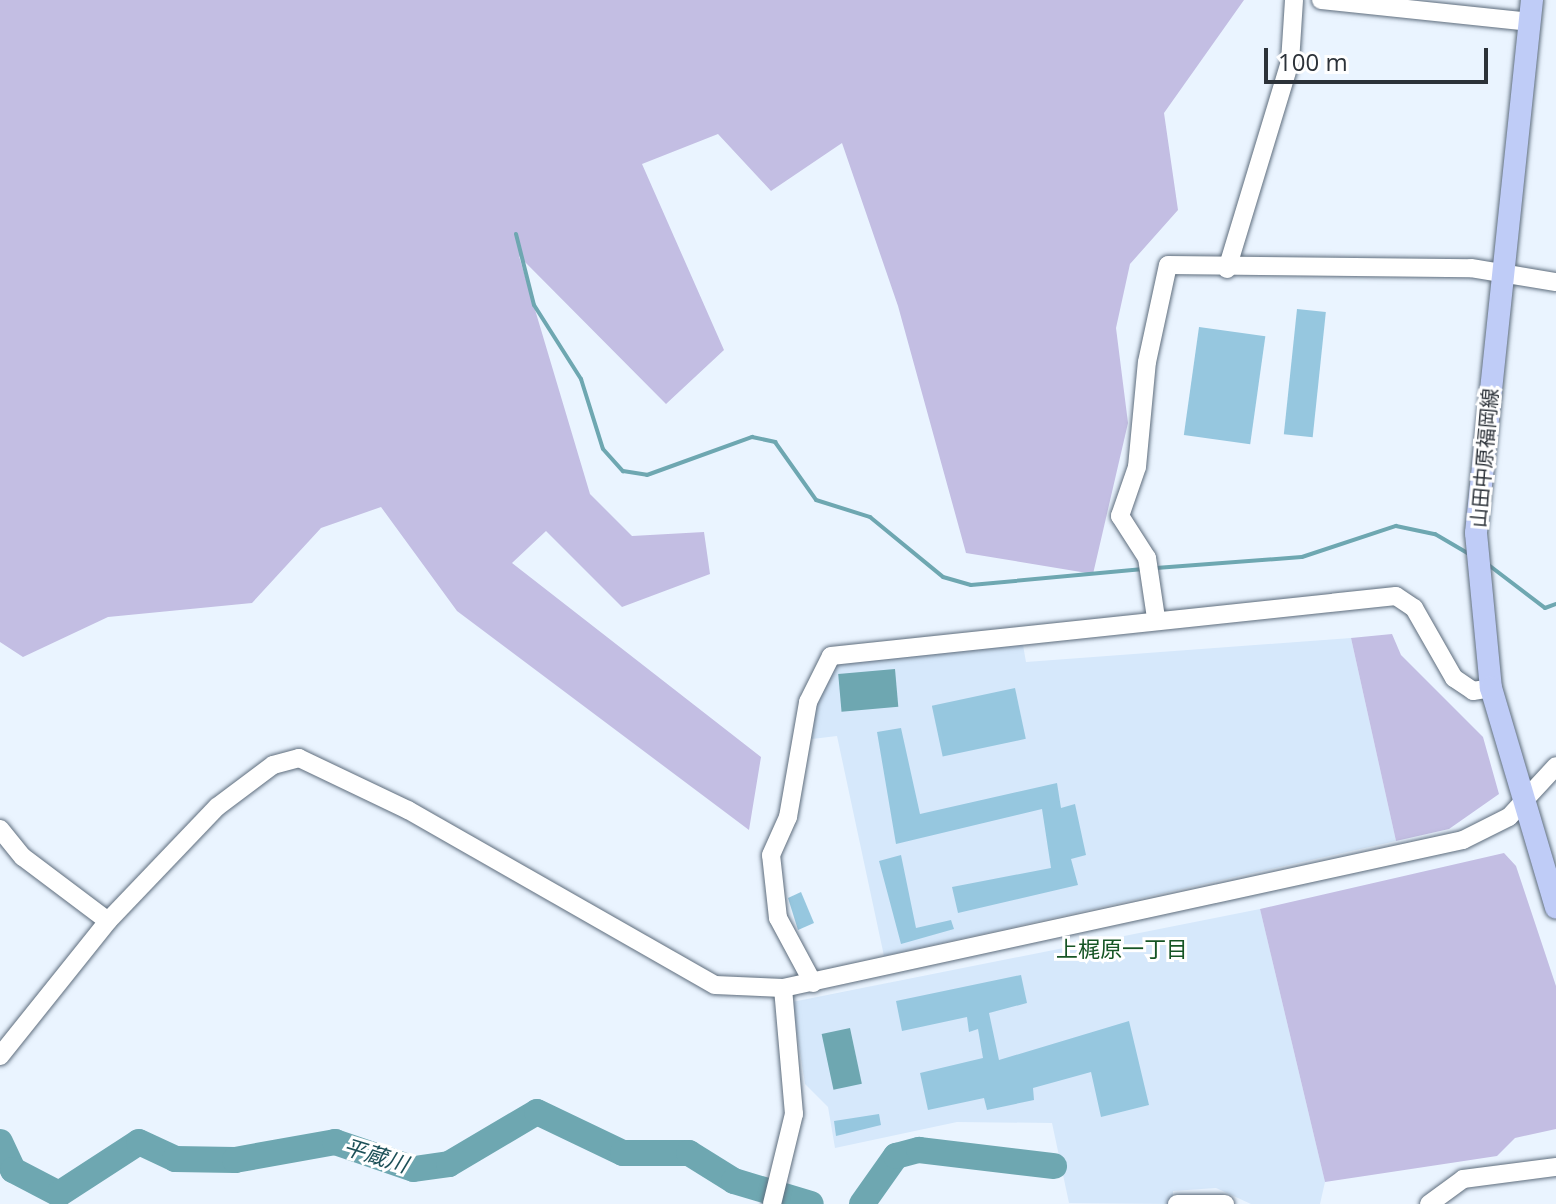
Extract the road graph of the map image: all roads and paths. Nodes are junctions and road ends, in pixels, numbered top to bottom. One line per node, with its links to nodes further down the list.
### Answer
1 (1294, 0): 4 (street)
2 (1321, 0): 3 (street)
3 (1530, 11): 5 (main road, 山田中原福岡線)
4 (1227, 269): 5 (street); 7 (street)
5 (1501, 270): 6 (street); 8 (main road, 山田中原福岡線)
6 (1556, 282)
7 (1156, 618): 8 (street); 14 (street)
8 (1491, 688): 10 (main road, 山田中原福岡線)
9 (1556, 766): 10 (street)
10 (1522, 802): 12 (main road, 山田中原福岡線); 14 (street)
11 (0, 829): 13 (street)
12 (1556, 908)
13 (108, 921): 15 (street); 16 (street)
14 (813, 983): 15 (street)
15 (783, 988): 18 (street)
16 (0, 1056)
17 (1556, 1167): 21 (street)
18 (772, 1204)
19 (1177, 1204): 20 (street)
20 (1225, 1204)
21 (1429, 1204)

